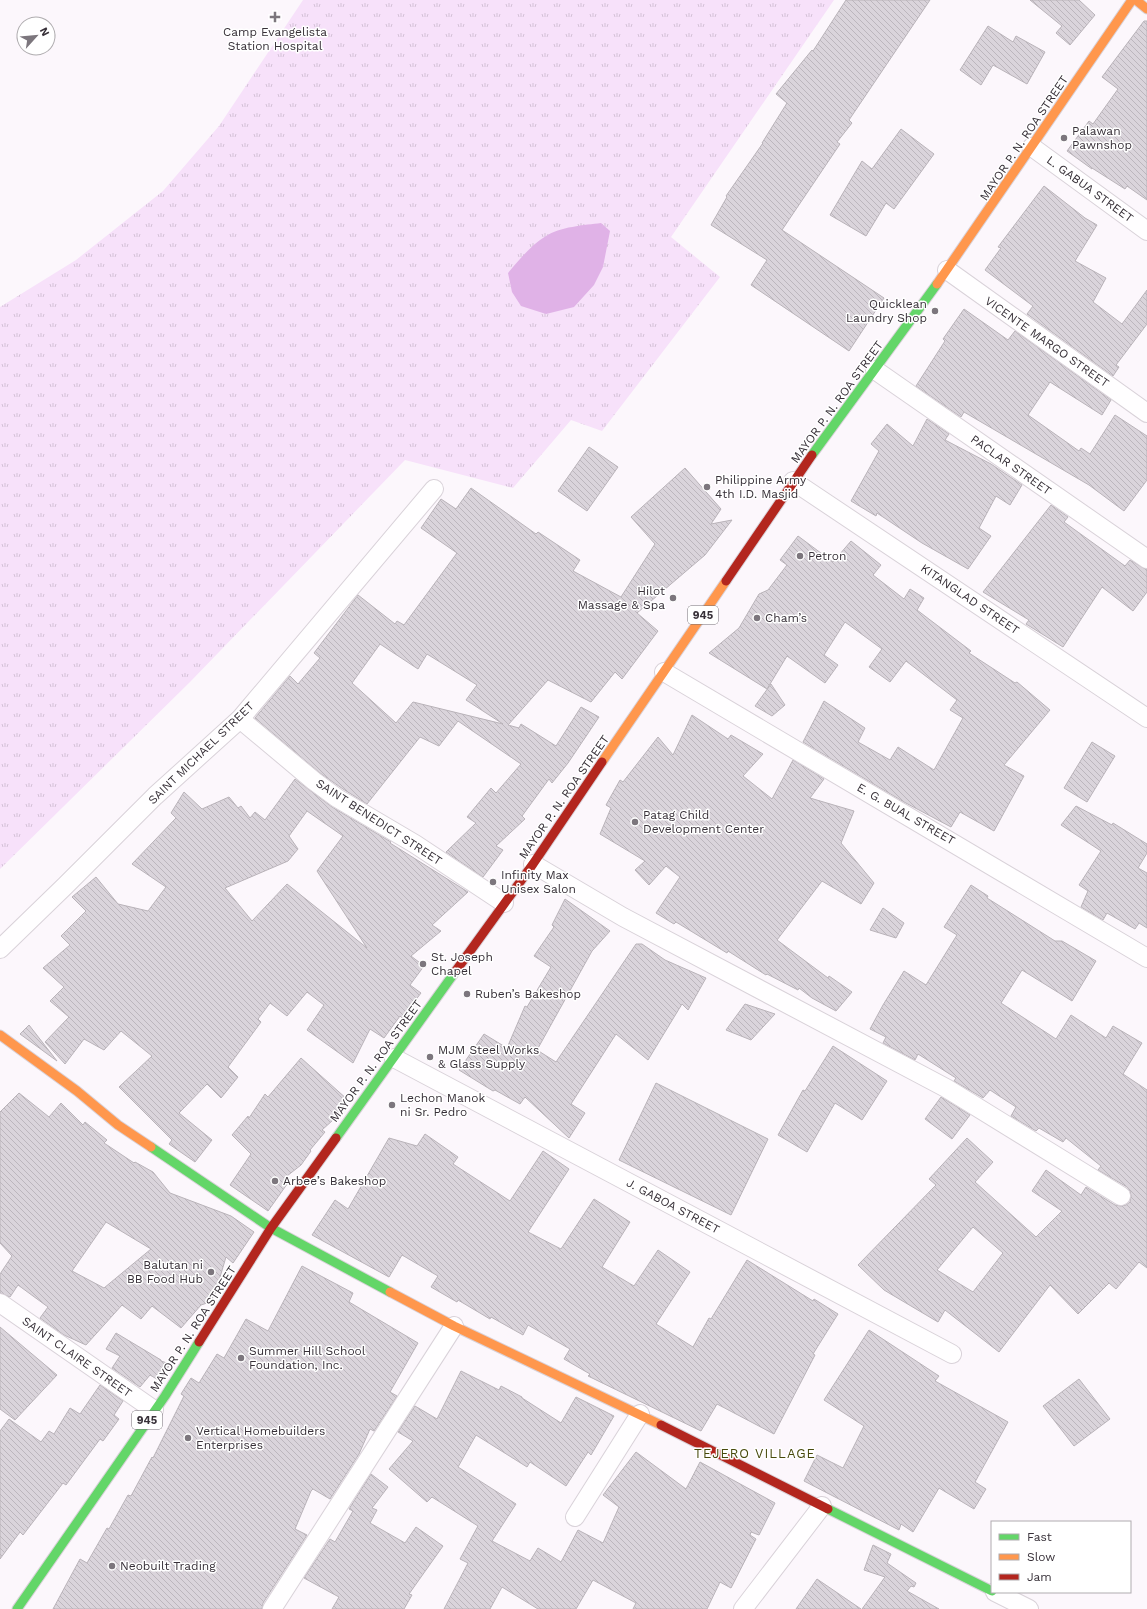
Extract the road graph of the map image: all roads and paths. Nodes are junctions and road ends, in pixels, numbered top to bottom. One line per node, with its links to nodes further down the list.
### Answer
1 (1132, 0): 4 (main road, MAYOR P. N. ROA STREET / 945)
2 (1136, 0): 3 (main road)
3 (1147, 9)
4 (1032, 147): 5 (street, L. GABUA STREET); 6 (main road, MAYOR P. N. ROA STREET / 945)
5 (1147, 231)
6 (947, 270): 7 (main road, MAYOR P. N. ROA STREET / 945); 8 (street, VICENTE MARGO STREET)
7 (875, 370): 9 (main road, MAYOR P. N. ROA STREET / 945); 11 (street, PACLAR STREET)
8 (1147, 412)
9 (793, 481): 12 (main road, MAYOR P. N. ROA STREET / 945); 13 (street, KITANGLAD STREET)
10 (434, 489): 14 (street, SAINT MICHAEL STREET)
11 (1147, 559)
12 (664, 672): 15 (main road, MAYOR P. N. ROA STREET / 945); 18 (street, E. G. BUAL STREET)
13 (1147, 718)
14 (240, 719): 16 (street, SAINT BENEDICT STREET); 17 (street, SAINT MICHAEL STREET)
15 (533, 864): 16 (main road, MAYOR P. N. ROA STREET / 945); 21 (street)
16 (504, 903): 20 (main road, MAYOR P. N. ROA STREET / 945)
17 (0, 949)
18 (1147, 958)
19 (0, 1035): 22 (main road)
20 (394, 1058): 22 (main road, MAYOR P. N. ROA STREET / 945); 25 (street, J. GABOA STREET)
21 (1121, 1196)
22 (271, 1228): 24 (main road); 26 (main road, MAYOR P. N. ROA STREET / 945)
23 (0, 1303): 26 (street, SAINT CLAIRE STREET)
24 (454, 1326): 27 (main road); 33 (street)
25 (952, 1354)
26 (154, 1410): 32 (main road, MAYOR P. N. ROA STREET / 945)
27 (640, 1414): 28 (main road); 29 (street)
28 (822, 1506): 30 (main road); 34 (street)
29 (575, 1517)
30 (991, 1590)
31 (997, 1593): 35 (street)
32 (17, 1609)
33 (272, 1609)
34 (743, 1609)
35 (1029, 1609)

